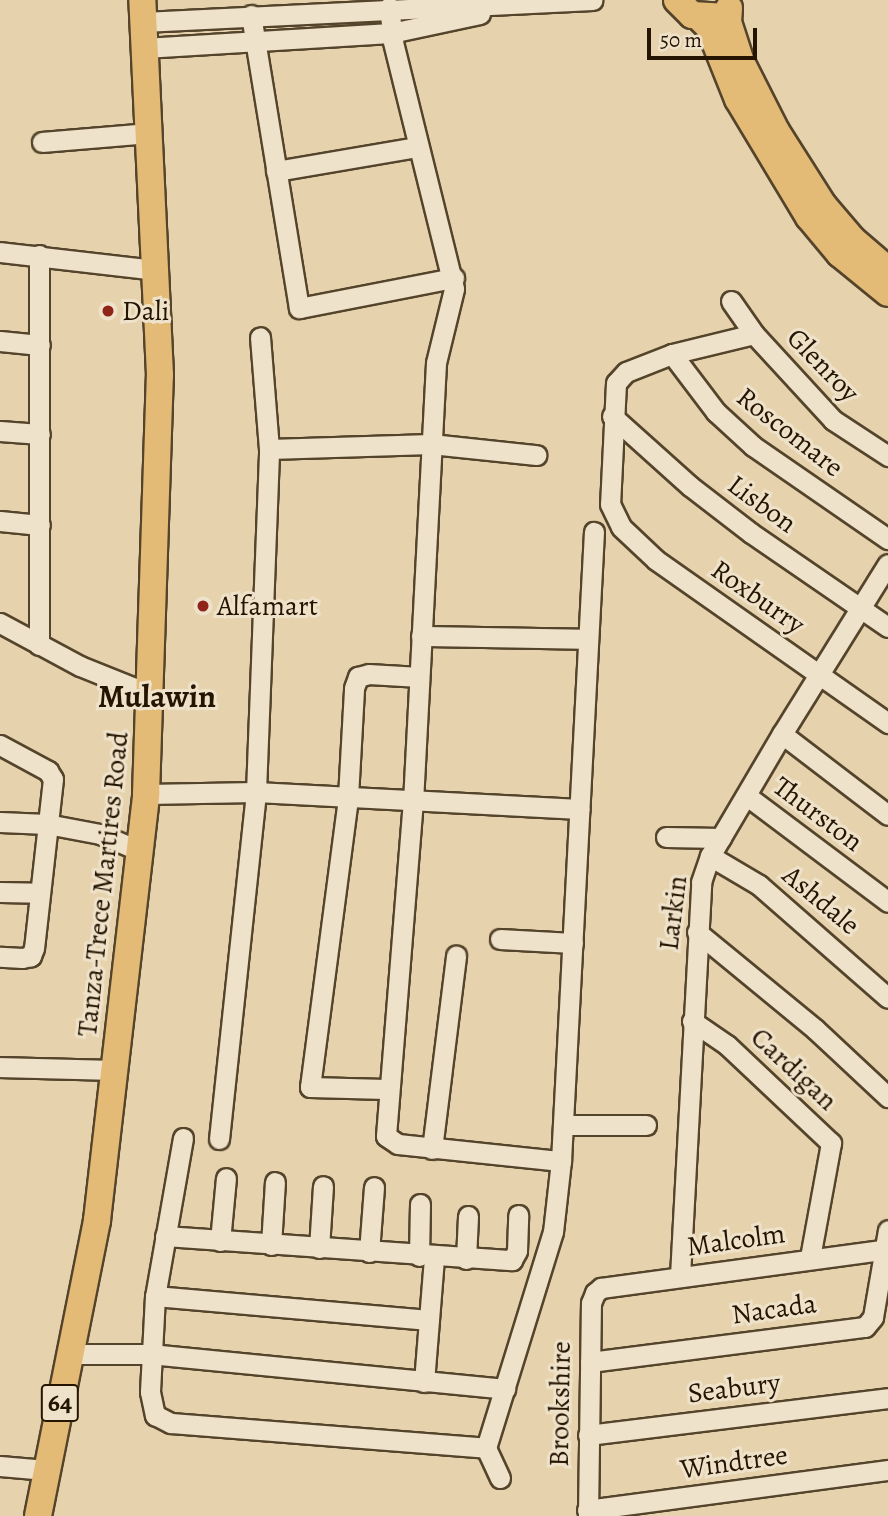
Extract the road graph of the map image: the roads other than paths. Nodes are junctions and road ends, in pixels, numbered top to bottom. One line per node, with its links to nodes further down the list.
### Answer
1 (592, 0): 4 (street)
2 (677, 0): 7 (main road)
3 (732, 4): 7 (main road); 18 (main road)
4 (525, 5): 5 (street); 9 (street)
5 (389, 7): 6 (street); 9 (street)
6 (251, 15): 8 (street); 10 (street)
7 (699, 17): 20 (main road)
8 (143, 24): 10 (street); 11 (main road, Tanza-Trece Martires Road / 64)
9 (391, 33): 10 (street); 13 (street)
10 (253, 42): 14 (street)
11 (149, 133): 12 (street); 17 (main road, Tanza-Trece Martires Road / 64)
12 (42, 142)
13 (417, 147): 14 (street); 19 (street)
14 (276, 171): 19 (street)
15 (0, 252): 16 (street)
16 (39, 256): 17 (street); 25 (street)
17 (156, 270): 47 (main road, Tanza-Trece Martires Road / 64)
18 (888, 270)
19 (454, 278): 30 (street)
20 (888, 293)
21 (731, 301): 22 (street, Glenroy)
22 (754, 334): 26 (street); 33 (street, Glenroy)
23 (260, 337): 31 (street)
24 (0, 341): 25 (street)
25 (40, 345): 29 (street)
26 (672, 354): 27 (street); 37 (street, Roscomare)
27 (612, 416): 39 (street, Lisbon); 45 (street, Roxburry)
28 (0, 431): 29 (street)
29 (40, 434): 35 (street)
30 (431, 444): 31 (street); 32 (street); 42 (street)
31 (269, 449): 51 (street)
32 (536, 455)
33 (888, 456)
34 (0, 521): 35 (street)
35 (40, 525): 44 (street)
36 (594, 532): 43 (street)
37 (888, 539)
38 (888, 564): 39 (street, Larkin)
39 (862, 608): 41 (street, Lisbon); 45 (street, Larkin)
40 (0, 624): 44 (street)
41 (888, 627)
42 (421, 636): 43 (street); 46 (street)
43 (587, 639): 56 (street)
44 (39, 645): 47 (street)
45 (820, 673): 48 (street, Roxburry); 49 (street, Larkin)
46 (419, 677): 54 (street); 55 (street)
47 (152, 695): 52 (main road, Tanza-Trece Martires Road / 64)
48 (888, 723)
49 (782, 734): 53 (street, Larkin); 57 (street)
50 (0, 745): 59 (street)
51 (256, 792): 52 (street); 54 (street); 81 (street)
52 (146, 794): 62 (main road, Tanza-Trece Martires Road / 64)
53 (747, 796): 61 (street, Larkin); 66 (street, Thurston)
54 (348, 797): 55 (street); 76 (street)
55 (412, 800): 56 (street); 76 (street)
56 (580, 809): 69 (street)
57 (888, 815)
58 (0, 822): 59 (street)
59 (47, 824): 62 (street); 65 (street)
60 (666, 837): 61 (street)
61 (721, 838): 63 (street, Larkin)
62 (138, 850): 75 (main road, Tanza-Trece Martires Road / 64)
63 (710, 856): 67 (street, Larkin); 72 (street, Ashdale)
64 (0, 892): 65 (street)
65 (39, 892): 71 (street)
66 (888, 902)
67 (697, 932): 73 (street, Larkin); 77 (street)
68 (500, 939): 69 (street)
69 (573, 943): 78 (street)
70 (456, 955): 82 (street)
71 (0, 957)
72 (888, 998)
73 (692, 1021): 98 (street, Cardigan); 100 (street, Larkin)
74 (0, 1067): 75 (street)
75 (115, 1070): 104 (main road, Tanza-Trece Martires Road / 64)
76 (386, 1088): 82 (street)
77 (888, 1097)
78 (563, 1125): 79 (street); 83 (street)
79 (646, 1125)
80 (183, 1138): 91 (street)
81 (219, 1139)
82 (432, 1149): 83 (street)
83 (561, 1161): 108 (street)
84 (226, 1178): 92 (street)
85 (275, 1182): 94 (street)
86 (323, 1186): 95 (street)
87 (374, 1187): 96 (street)
88 (420, 1204): 97 (street)
89 (518, 1215): 99 (street)
90 (468, 1216): 99 (street)
91 (165, 1236): 92 (street); 102 (street)
92 (220, 1241): 94 (street)
93 (887, 1242): 98 (street, Malcolm); 106 (street, Nacada)
94 (271, 1245): 95 (street)
95 (320, 1248): 96 (street)
96 (369, 1252): 97 (street)
97 (426, 1256): 99 (street); 103 (street)
98 (810, 1257): 100 (street, Malcolm)
99 (466, 1259)
100 (680, 1276): 101 (street, Malcolm)
101 (595, 1293): 106 (street, Brookshire)
102 (155, 1296): 103 (street); 105 (street)
103 (429, 1320): 107 (street)
104 (71, 1349): 105 (street); 113 (main road, Tanza-Trece Martires Road / 64)
105 (142, 1354): 107 (street); 111 (street)
106 (590, 1362): 110 (street, Brookshire)
107 (424, 1382): 108 (street)
108 (505, 1389): 111 (street)
109 (888, 1398): 110 (street, Seabury)
110 (588, 1435): 116 (street, Brookshire)
111 (486, 1448): 115 (street)
112 (0, 1466): 113 (street)
113 (46, 1470): 117 (main road, Tanza-Trece Martires Road / 64)
114 (888, 1470): 116 (street, Windtree)
115 (500, 1478)
116 (588, 1513)
117 (38, 1516)

